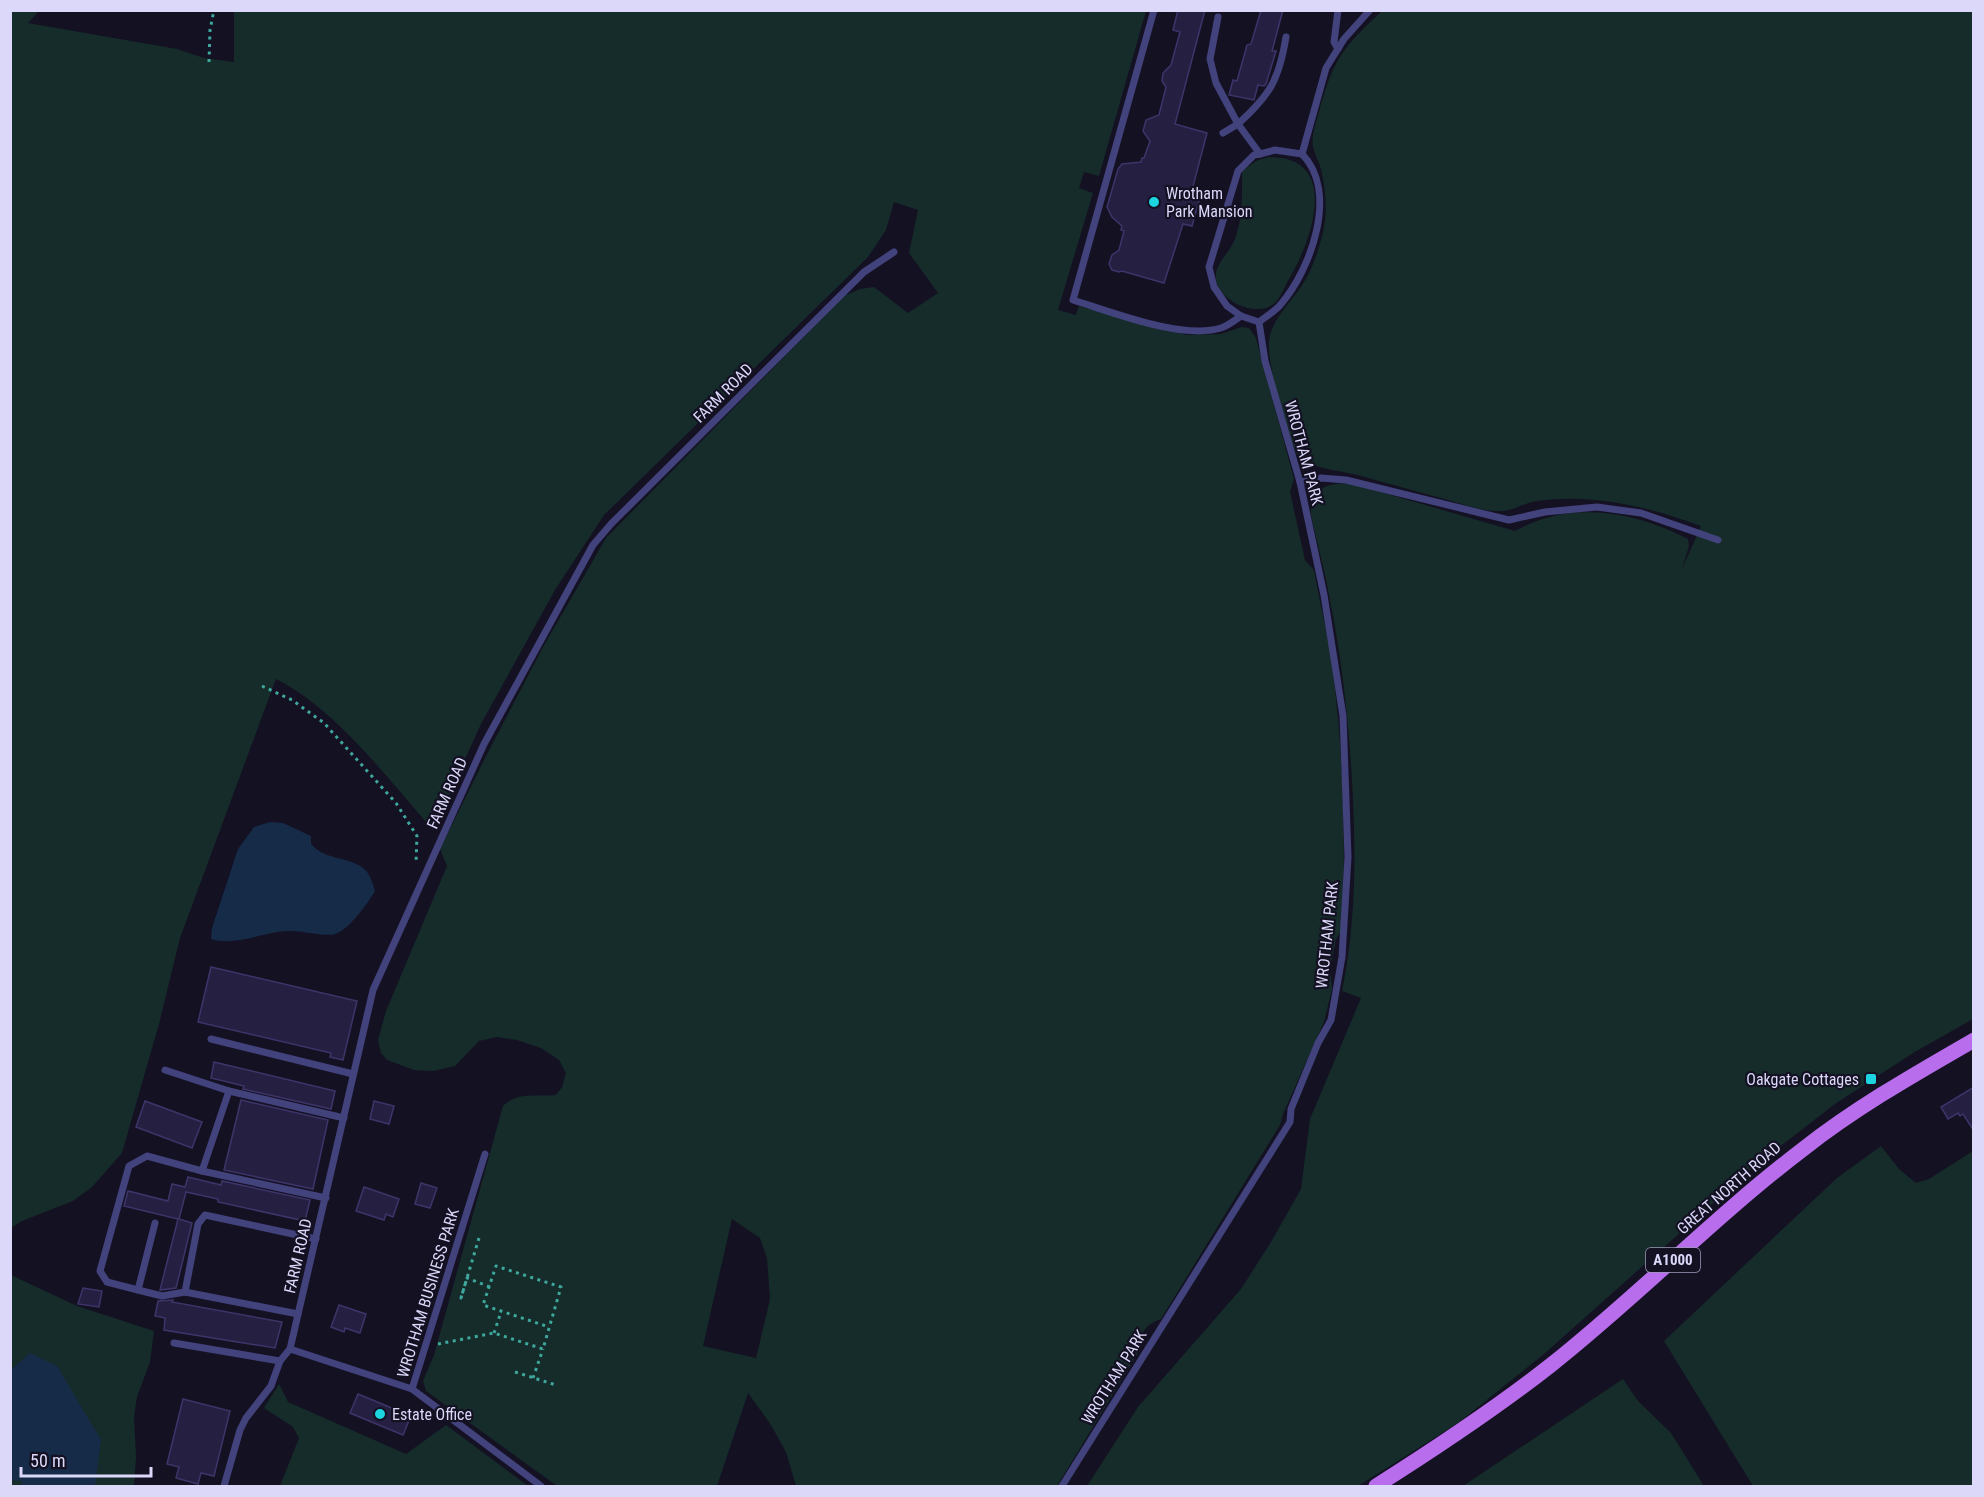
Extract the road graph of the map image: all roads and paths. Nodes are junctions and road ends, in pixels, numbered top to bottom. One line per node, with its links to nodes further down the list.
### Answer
1 (214, 10): 8 (path)
2 (1154, 10): 14 (lane)
3 (1338, 10): 7 (lane)
4 (1370, 10): 7 (lane)
5 (1218, 17): 9 (lane)
6 (1286, 37): 9 (lane)
7 (1338, 49): 12 (lane)
8 (209, 62)
9 (1238, 124): 10 (lane); 11 (lane)
10 (1223, 133)
11 (1260, 154): 12 (lane); 14 (lane)
12 (1302, 154): 15 (lane)
13 (894, 252): 23 (lane, FARM ROAD)
14 (1241, 316): 15 (lane)
15 (1259, 322): 16 (lane, WROTHAM PARK)
16 (1300, 482): 17 (lane); 50 (lane, WROTHAM PARK)
17 (1718, 540)
18 (262, 686): 19 (path)
19 (416, 864)
20 (211, 1039): 23 (lane)
21 (1974, 1040): 51 (main road, GREAT NORTH ROAD / A1000)
22 (165, 1070): 24 (lane)
23 (353, 1074): 25 (lane, FARM ROAD)
24 (229, 1090): 25 (lane); 27 (lane)
25 (344, 1118): 28 (lane, FARM ROAD)
26 (485, 1154): 40 (lane, WROTHAM BUSINESS PARK)
27 (202, 1171): 28 (lane); 33 (lane)
28 (326, 1198): 31 (lane, FARM ROAD)
29 (155, 1223): 33 (lane)
30 (479, 1238): 32 (path)
31 (316, 1239): 34 (lane); 36 (lane, FARM ROAD)
32 (490, 1287): 35 (path); 37 (path)
33 (138, 1290): 34 (lane)
34 (184, 1292): 36 (lane)
35 (501, 1311): 37 (path); 38 (path)
36 (298, 1314): 41 (lane, FARM ROAD)
37 (549, 1327): 42 (path)
38 (494, 1333): 40 (path); 42 (path)
39 (174, 1343): 43 (lane)
40 (425, 1347): 47 (lane, WROTHAM BUSINESS PARK)
41 (290, 1349): 43 (lane); 47 (lane)
42 (543, 1349): 45 (path)
43 (280, 1361): 48 (lane)
44 (515, 1372): 45 (path)
45 (533, 1378): 46 (path)
46 (556, 1385)
47 (412, 1389): 49 (lane, WROTHAM BUSINESS PARK)
48 (224, 1486)
49 (541, 1486)
50 (1062, 1486)
51 (1376, 1486)

